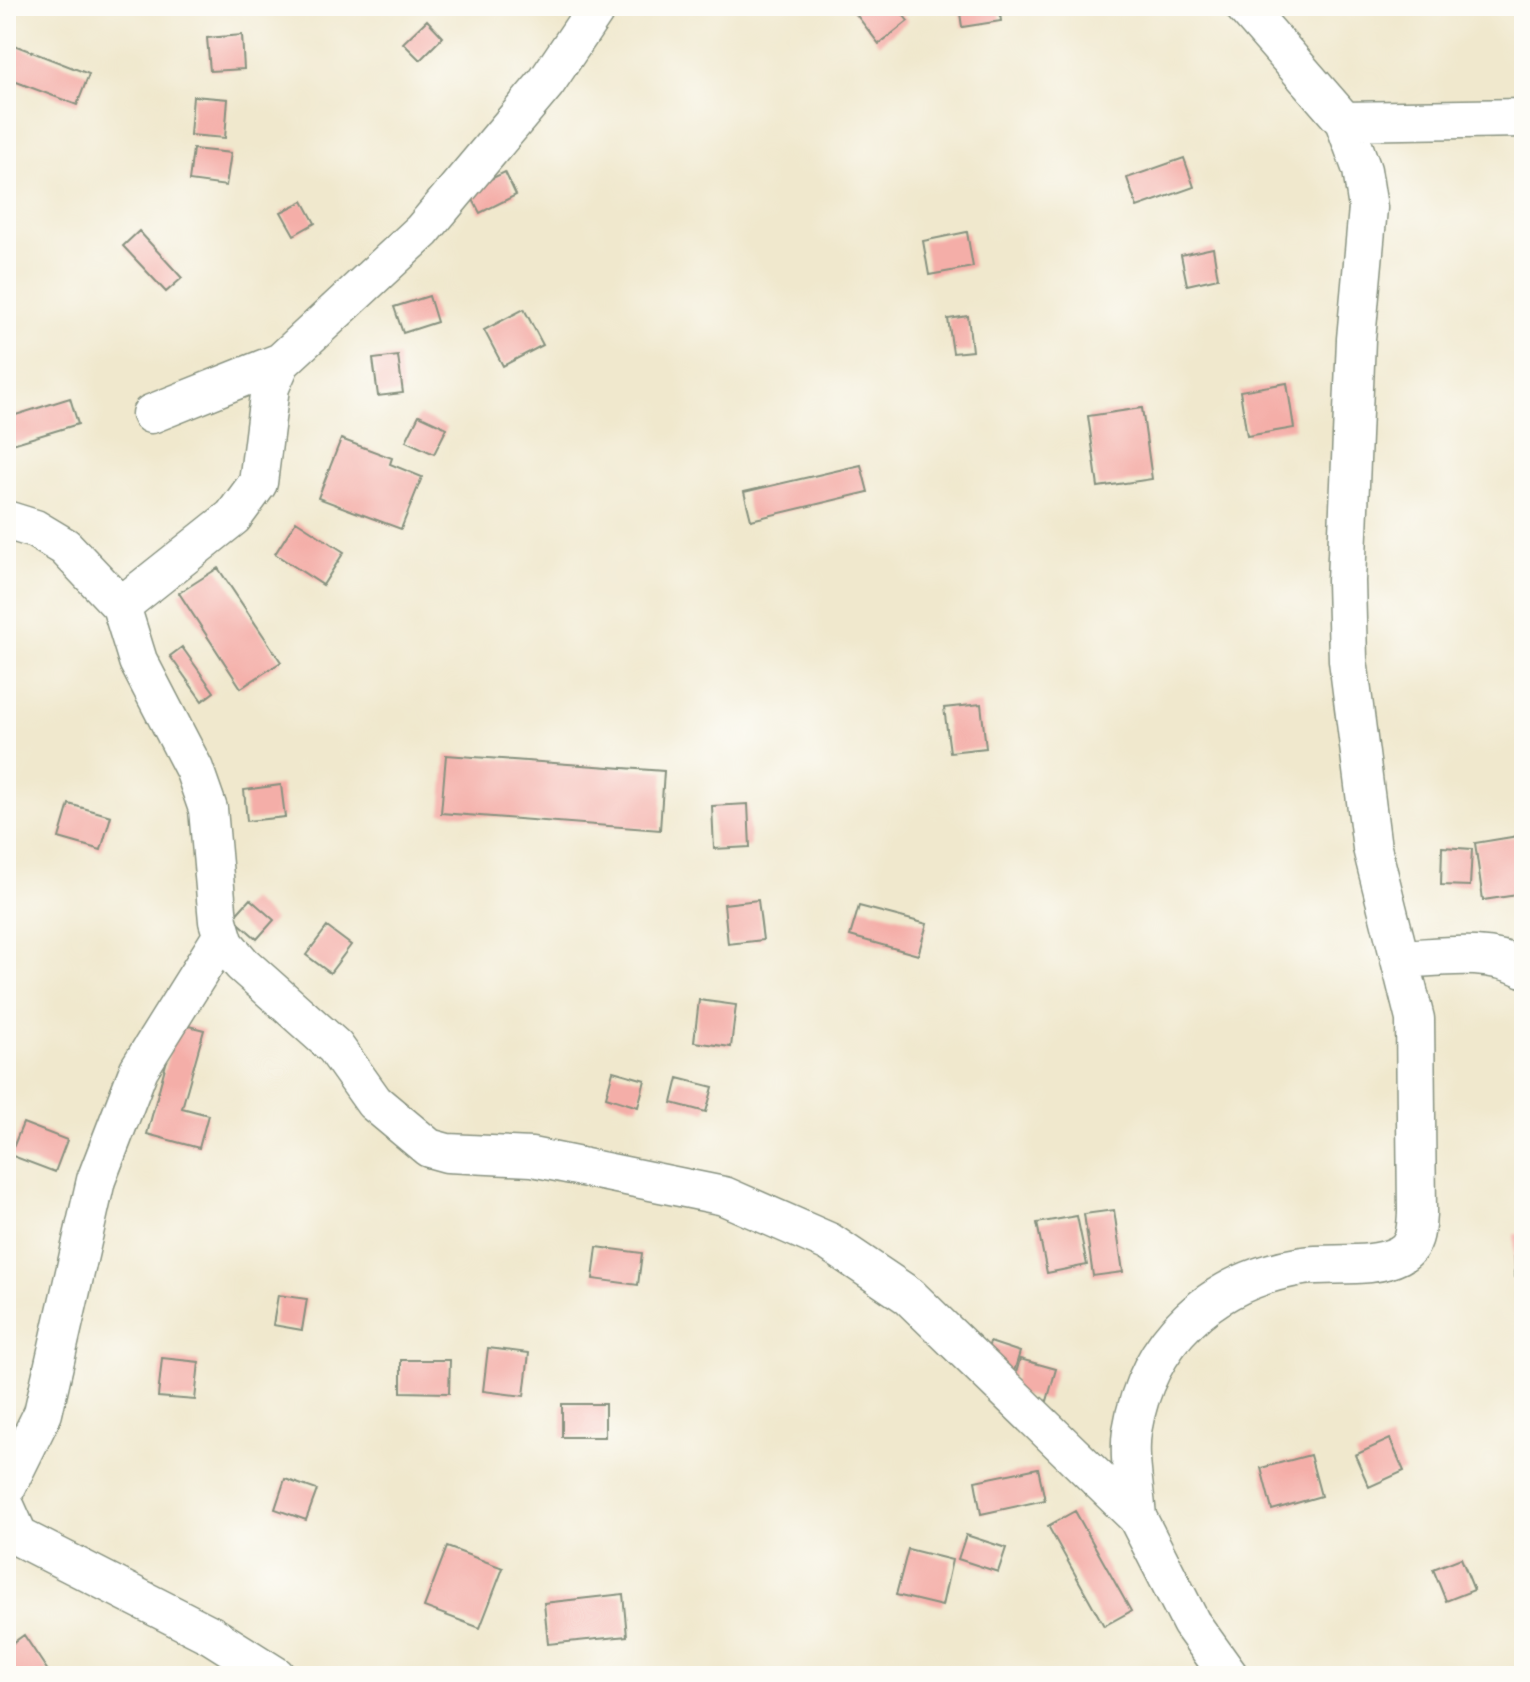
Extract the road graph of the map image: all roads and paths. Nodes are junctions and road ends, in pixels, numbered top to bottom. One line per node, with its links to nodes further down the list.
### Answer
1 (598, 6): 5 (street)
2 (1244, 6): 4 (street)
3 (1524, 118): 4 (street)
4 (1344, 121): 10 (street)
5 (281, 362): 6 (street); 8 (street)
6 (151, 414)
7 (6, 520): 8 (street)
8 (121, 606): 9 (street)
9 (222, 936): 12 (street); 13 (street)
10 (1402, 959): 11 (street); 13 (street)
11 (1524, 968)
12 (6, 1488)
13 (1137, 1517): 16 (street)
14 (10, 1533): 15 (street)
15 (276, 1676)
16 (1229, 1676)

